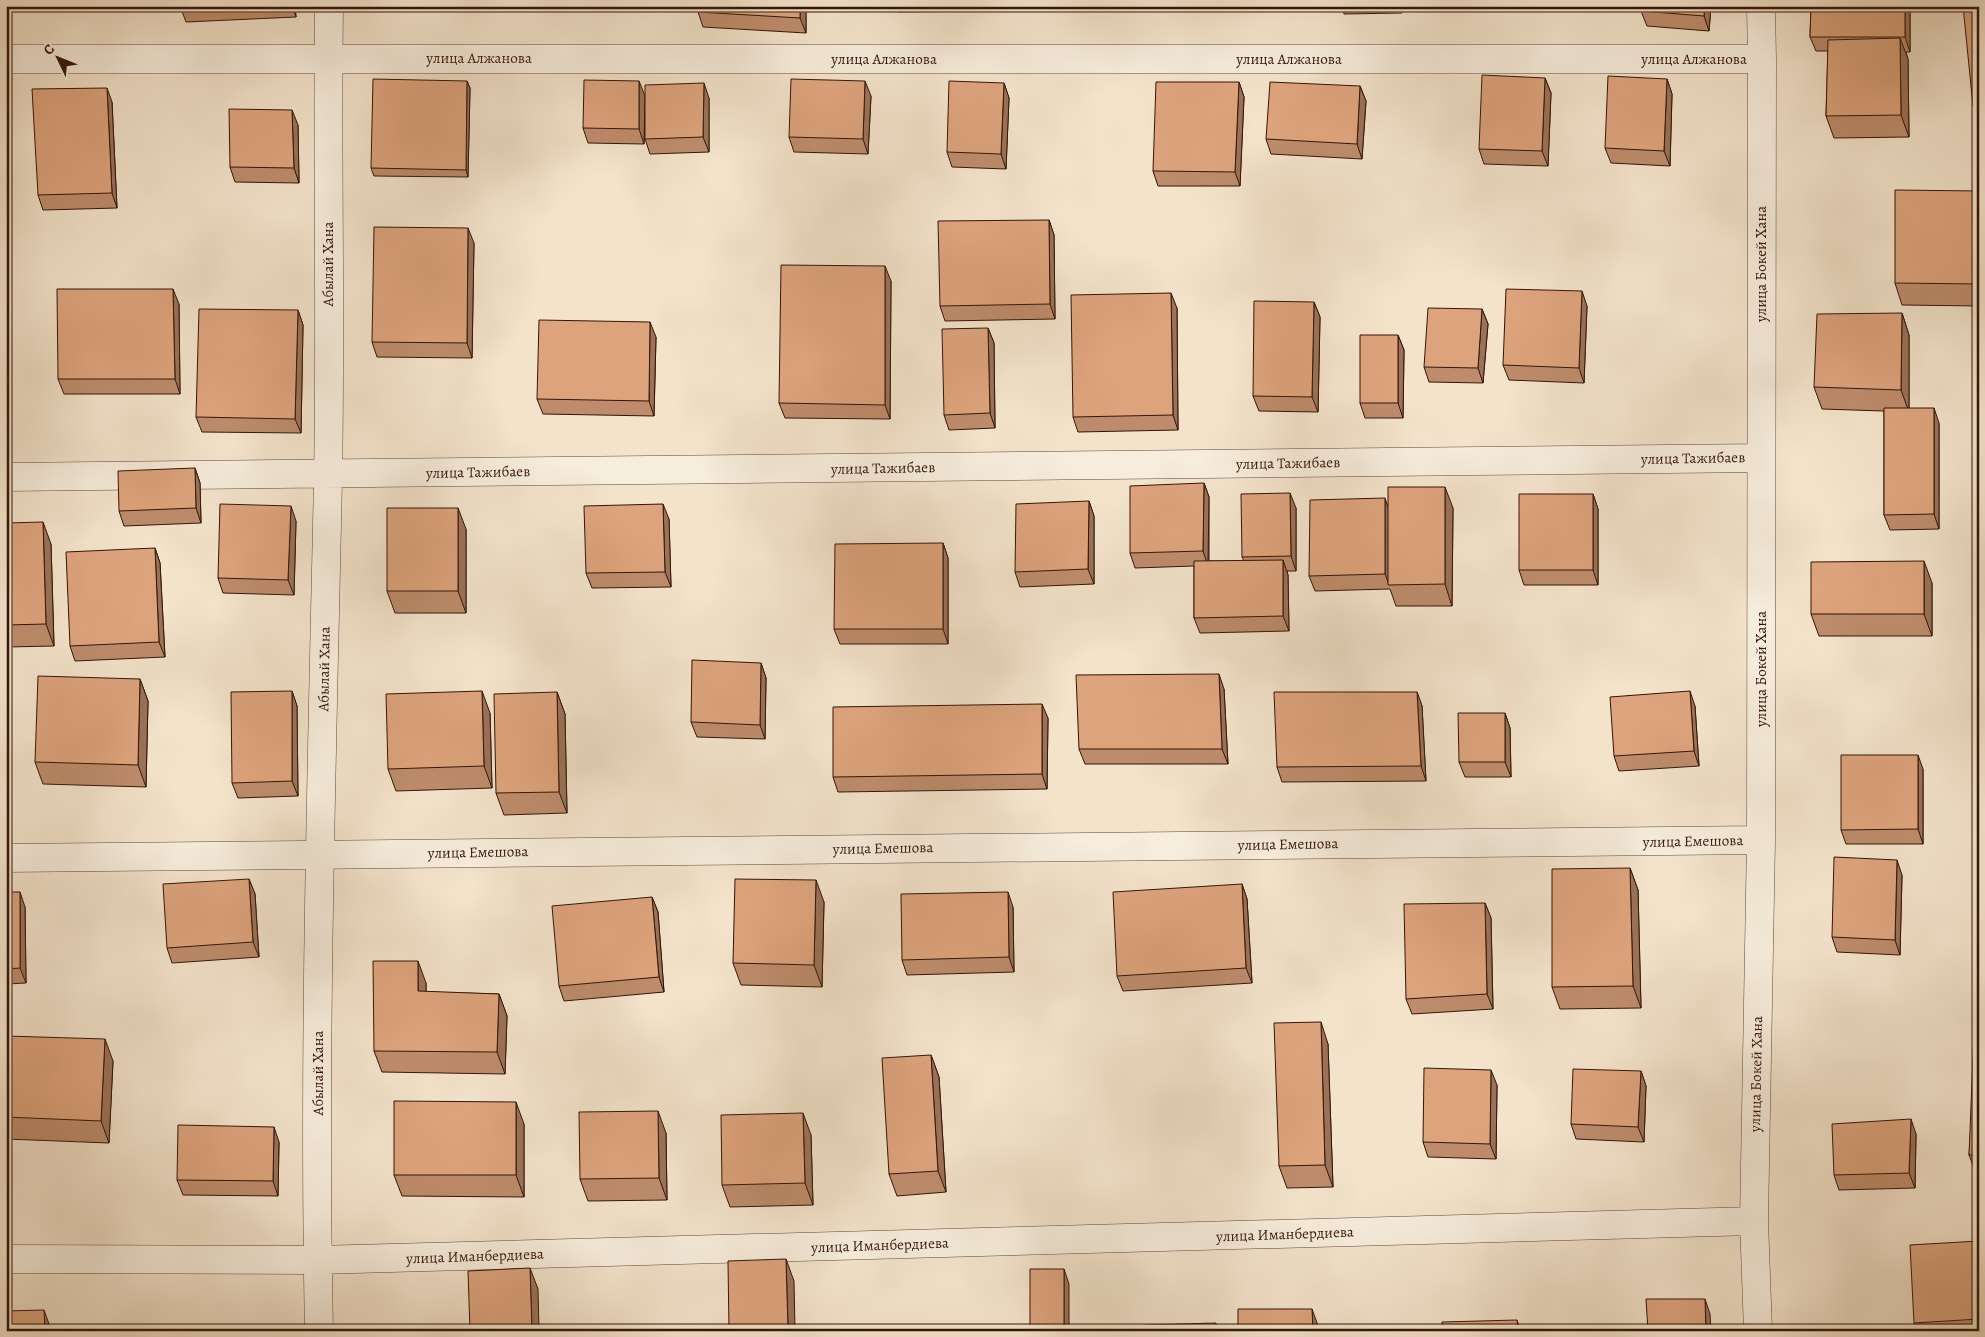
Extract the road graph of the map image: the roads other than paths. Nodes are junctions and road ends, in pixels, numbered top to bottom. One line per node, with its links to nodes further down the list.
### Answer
1 (329, 6): 3 (street, Абылай Хана)
2 (1761, 6): 5 (street, улица Бокей Хана)
3 (328, 58): 4 (street, улица Алжанова); 5 (street, улица Алжанова); 7 (street, Абылай Хана)
4 (6, 59)
5 (1762, 59): 6 (street, улица Бокей Хана)
6 (1761, 458): 7 (street, улица Тажибаев); 9 (street, улица Бокей Хана)
7 (328, 474): 8 (street, улица Тажибаев); 10 (street, Абылай Хана)
8 (6, 477)
9 (1761, 840): 10 (street, улица Емешова); 12 (street, улица Бокей Хана)
10 (320, 854): 11 (street, улица Емешова); 14 (street, Абылай Хана)
11 (6, 858)
12 (1754, 1221): 14 (street, улица Иманбердиева); 16 (street, улица Бокей Хана)
13 (6, 1259): 14 (street, улица Иманбердиева)
14 (317, 1260): 15 (street, Абылай Хана)
15 (319, 1331)
16 (1758, 1331)

